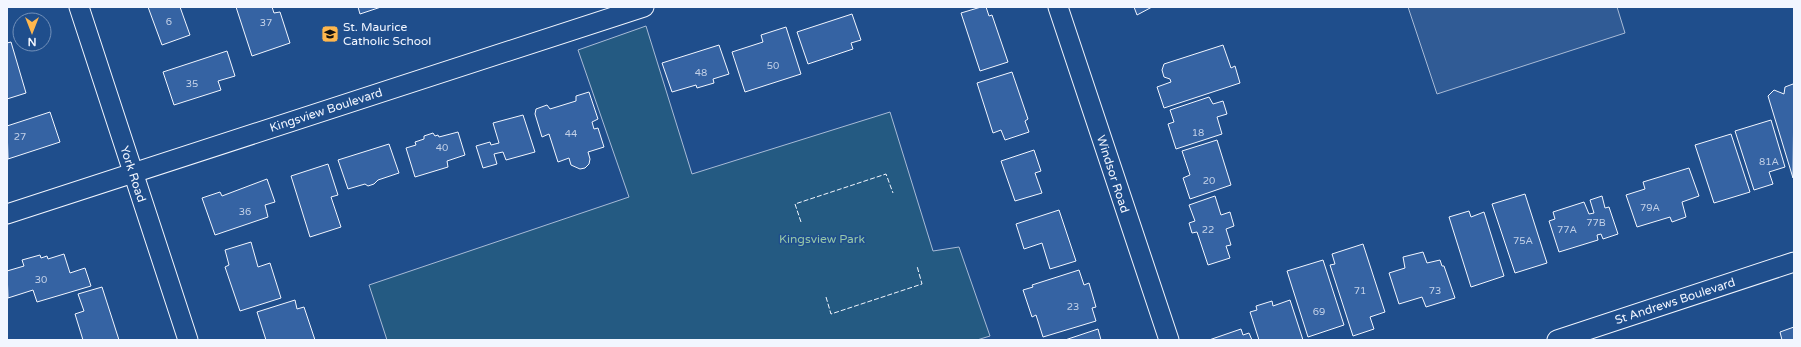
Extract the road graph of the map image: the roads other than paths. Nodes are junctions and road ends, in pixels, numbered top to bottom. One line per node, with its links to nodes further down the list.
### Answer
1 (79, 7): 4 (street, York Road)
2 (644, 7): 4 (street, Kingsview Boulevard)
3 (1058, 7): 8 (street, Windsor Road)
4 (133, 172): 5 (street, Kingsview Boulevard); 7 (street, York Road)
5 (7, 214)
6 (1794, 262): 9 (street, St Andrews Boulevard)
7 (188, 340)
8 (1168, 340)
9 (1557, 340)

